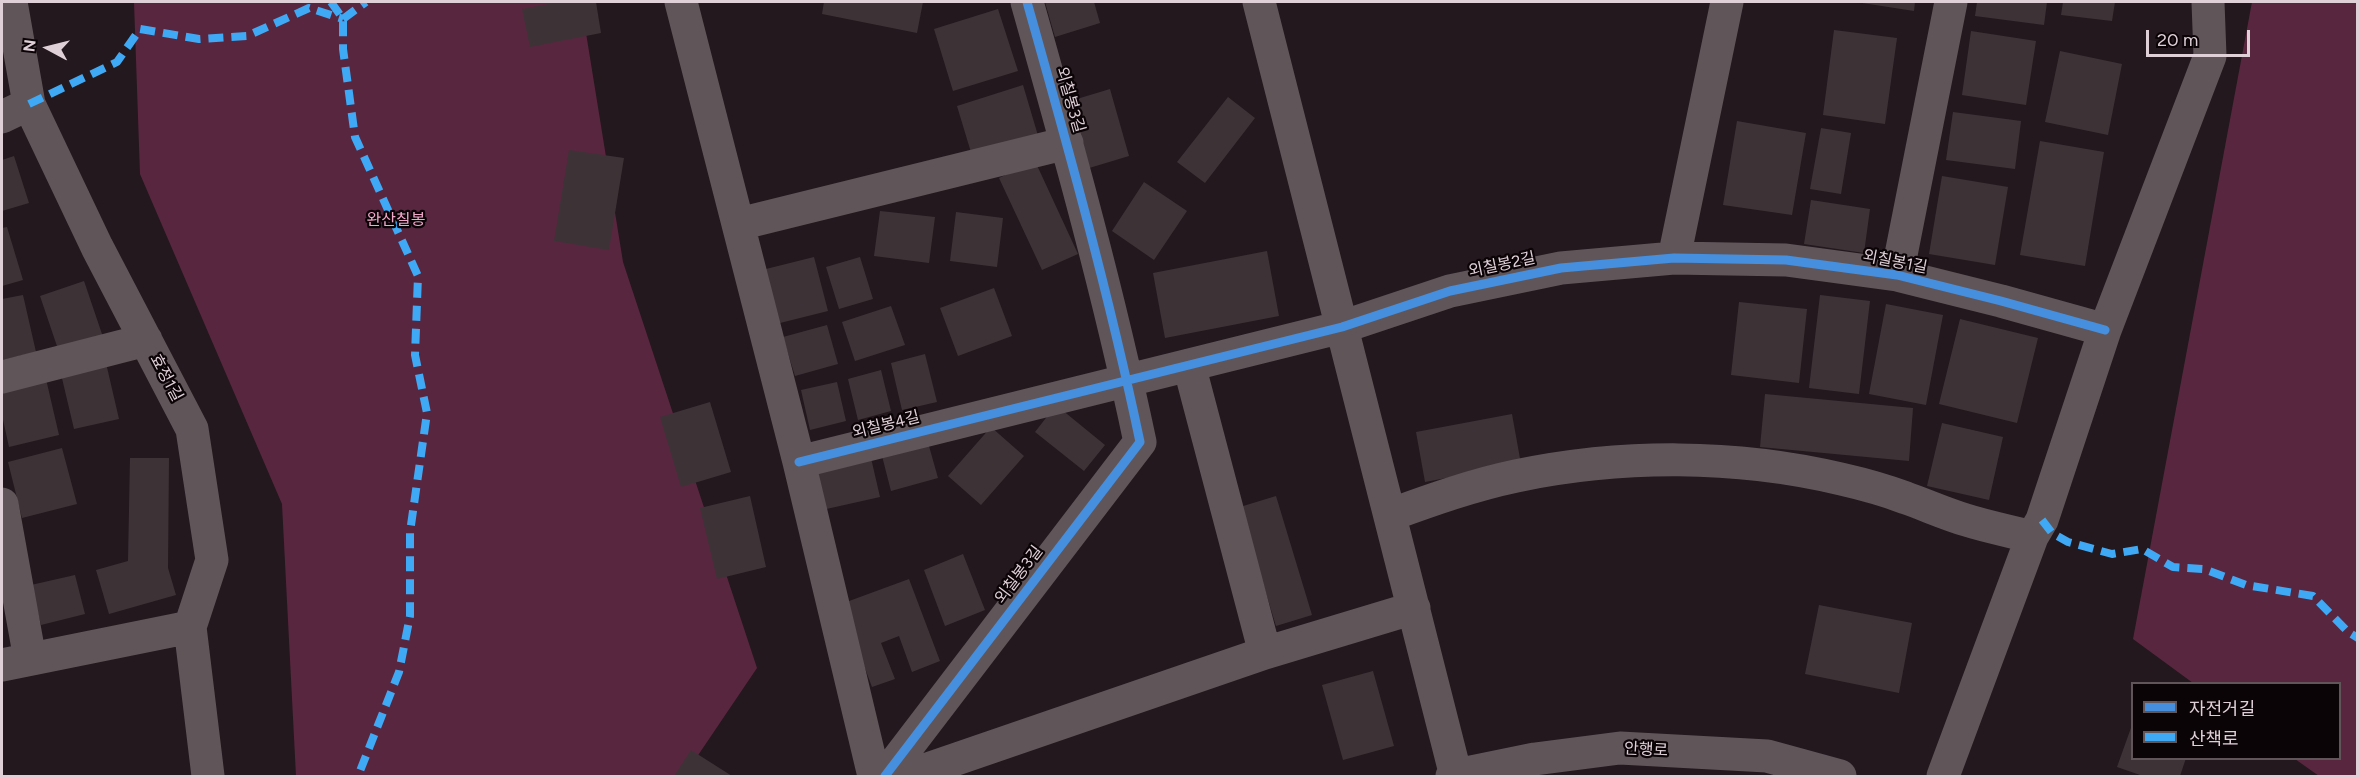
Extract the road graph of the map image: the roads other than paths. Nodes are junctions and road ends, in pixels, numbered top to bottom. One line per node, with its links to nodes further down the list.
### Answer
1 (11, 2): 8 (street, 효정1길)
2 (681, 2): 10 (street)
3 (1027, 2): 9 (street, 외칠봉3길)
4 (1259, 2): 13 (street)
5 (1726, 2): 11 (street)
6 (1951, 2): 12 (street, 외칠봉1길)
7 (2208, 2): 14 (street)
8 (15, 111): 15 (street, 효정1길)
9 (1066, 143): 10 (street, 외칠봉3길); 18 (street, 외칠봉3길)
10 (740, 224): 19 (street)
11 (1674, 258): 12 (street, 외칠봉1길); 13 (street, 외칠봉2길)
12 (1897, 275): 14 (street, 외칠봉1길)
13 (1342, 327): 16 (street, 외칠봉2길); 21 (street)
14 (2105, 330): 22 (street)
15 (146, 340): 17 (street); 24 (street, 효정1길)
16 (1189, 365): 18 (street, 외칠봉2길); 25 (street)
17 (2, 377)
18 (1127, 381): 19 (street, 외칠봉4길); 30 (street, 외칠봉3길)
19 (799, 462): 29 (street)
20 (2, 504): 26 (street)
21 (1390, 515): 22 (street); 23 (street)
22 (2032, 537): 33 (street)
23 (1414, 608): 25 (street); 27 (street)
24 (190, 627): 26 (street); 28 (street, 효정1길)
25 (1265, 653): 31 (street)
26 (16, 662)
27 (1455, 776): 32 (street, 안행로)
28 (208, 777)
29 (874, 777)
30 (885, 777)
31 (907, 777)
32 (1840, 777)
33 (1943, 777)

